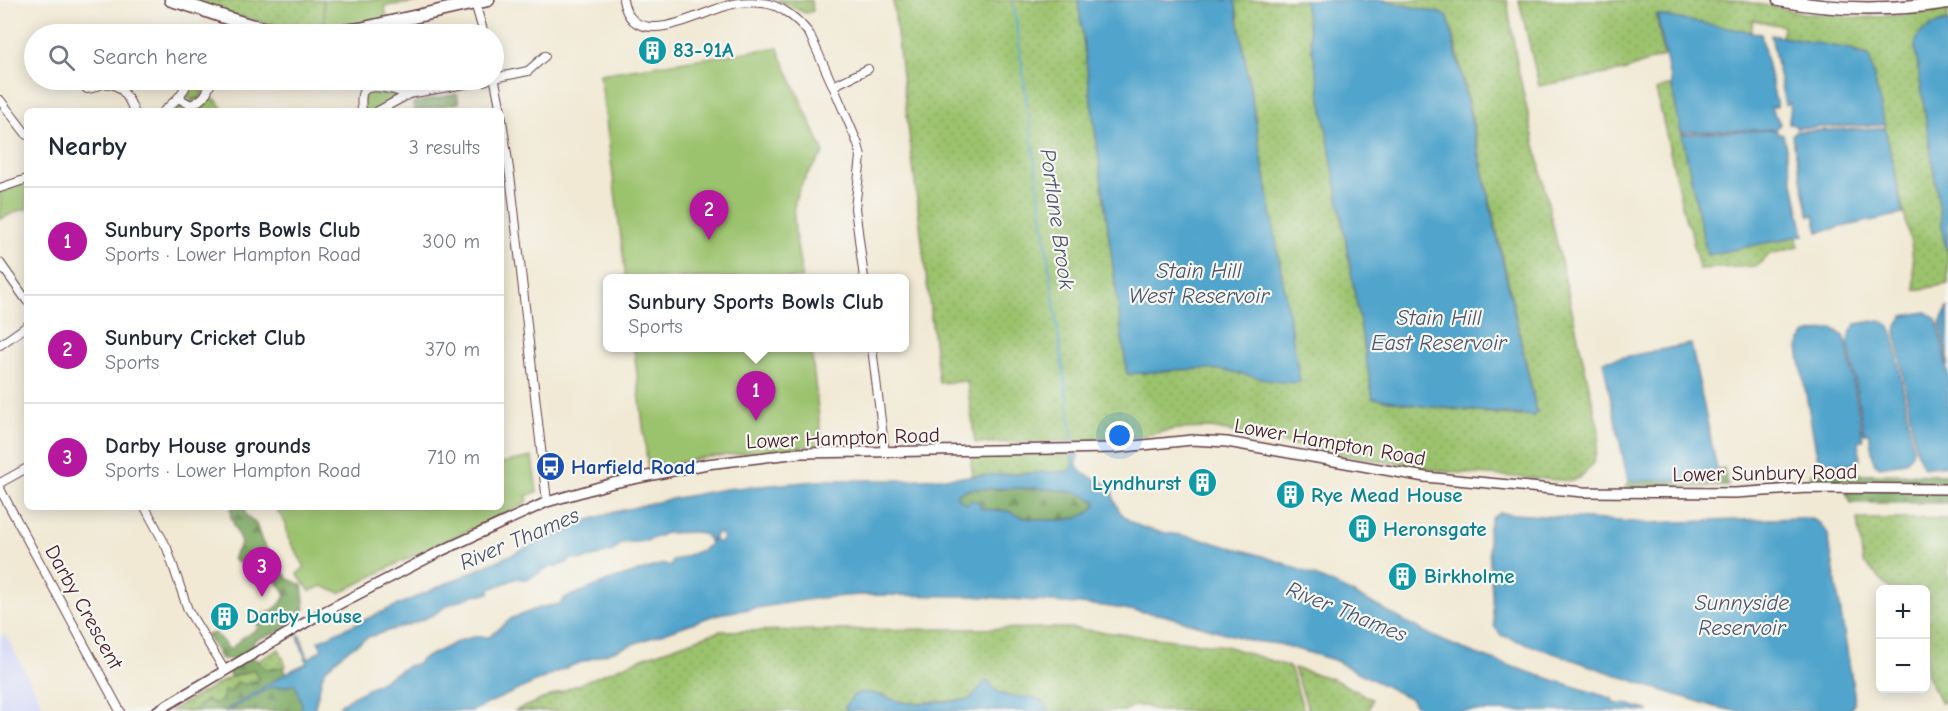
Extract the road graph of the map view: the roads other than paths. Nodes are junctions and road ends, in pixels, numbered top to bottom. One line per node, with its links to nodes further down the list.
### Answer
1 (171, 0): 8 (highway)
2 (488, 0): 7 (highway)
3 (623, 0): 5 (street)
4 (1779, 0): 6 (highway)
5 (765, 1): 14 (street)
6 (1948, 2)
7 (475, 3): 9 (highway); 10 (street)
8 (249, 24)
9 (382, 24)
10 (481, 24)
11 (545, 56): 13 (street)
12 (868, 69): 14 (street)
13 (504, 75)
14 (833, 86): 35 (street)
15 (119, 90): 25 (street)
16 (183, 90): 23 (street)
17 (208, 90): 23 (street)
18 (366, 90): 27 (street)
19 (391, 90): 22 (street)
20 (431, 90): 22 (street)
21 (497, 90): 29 (street)
22 (409, 94): 28 (street)
23 (178, 98): 26 (street)
24 (0, 100): 30 (street)
25 (133, 108)
26 (167, 108)
27 (362, 108)
28 (383, 108)
29 (500, 108)
30 (24, 131)
31 (504, 133): 46 (street)
32 (24, 180): 33 (street)
33 (0, 188)
34 (0, 263): 36 (street)
35 (863, 274)
36 (24, 296)
37 (24, 328): 38 (street)
38 (0, 345)
39 (872, 352): 40 (street)
40 (885, 453): 45 (street, Lower Hampton Road); 46 (street, Lower Hampton Road)
41 (24, 470): 42 (street)
42 (0, 483)
43 (0, 489): 49 (street, Darby Crescent)
44 (1948, 489): 45 (street, Lower Sunbury Road)
45 (1583, 492)
46 (547, 502): 48 (street, Lower Hampton Road)
47 (147, 510): 48 (street)
48 (225, 672): 50 (street, Lower Hampton Road)
49 (120, 711)
50 (157, 711)

